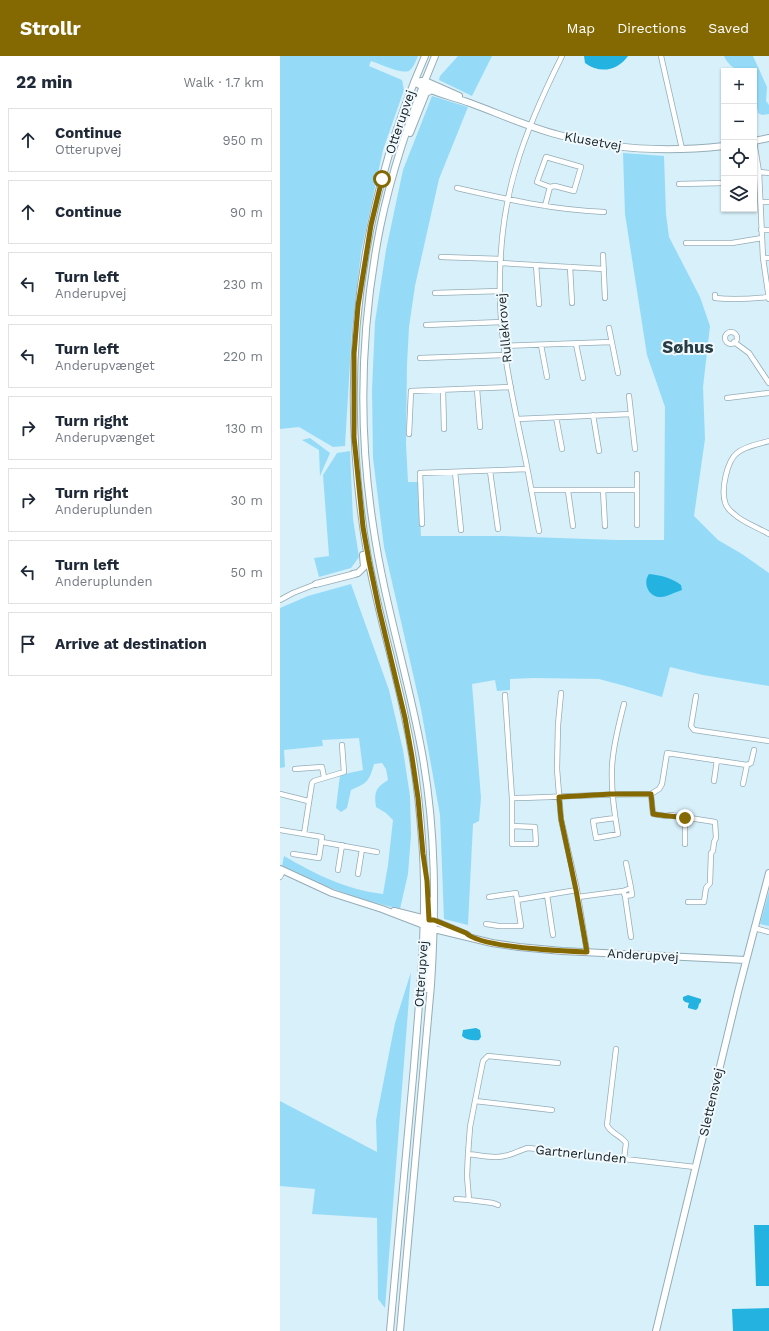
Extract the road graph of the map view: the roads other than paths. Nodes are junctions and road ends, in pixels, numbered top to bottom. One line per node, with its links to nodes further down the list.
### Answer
1 (425, 56): 6 (main road, Otterupvej)
2 (429, 56): 7 (main road)
3 (435, 56): 7 (main road, Otterupvej)
4 (562, 56): 10 (street, Rullekrovej)
5 (661, 56): 14 (street)
6 (414, 82): 7 (main road, Klusetvej); 85 (main road, Otterupvej)
7 (423, 83): 8 (main road, Klusetvej); 9 (main road, Klusetvej); 15 (main road, Otterupvej)
8 (430, 91): 9 (main road, Klusetvej); 15 (main road)
9 (469, 102): 10 (main road, Klusetvej)
10 (530, 126): 14 (main road, Klusetvej); 22 (street, Rullekrovej)
11 (769, 138): 12 (main road)
12 (757, 140)
13 (721, 146): 14 (main road, Klusetvej)
14 (682, 149)
15 (400, 151): 94 (main road, Otterupvej)
16 (769, 173): 17 (street)
17 (757, 176): 23 (street)
18 (721, 183): 19 (street)
19 (679, 184)
20 (550, 187): 20 (street); 25 (street)
21 (457, 188): 22 (street)
22 (509, 199): 25 (street); 35 (street, Rullekrovej)
23 (760, 202): 24 (street); 27 (street)
24 (769, 202)
25 (546, 206): 26 (street)
26 (604, 212)
27 (761, 230): 28 (street); 29 (street)
28 (769, 230)
29 (762, 238): 30 (street); 33 (street)
30 (686, 243)
31 (603, 255): 38 (street)
32 (441, 257): 35 (street)
33 (763, 258): 34 (street); 42 (street)
34 (769, 258)
35 (501, 261): 36 (street); 39 (street, Rullekrovej)
36 (536, 265): 37 (street); 45 (street)
37 (570, 267): 38 (street); 44 (street)
38 (604, 269): 43 (street)
39 (500, 291): 40 (street); 46 (street, Rullekrovej)
40 (435, 293)
41 (715, 295): 42 (street)
42 (769, 297)
43 (604, 298)
44 (572, 303)
45 (538, 304)
46 (502, 322): 47 (street); 53 (street, Rullekrovej)
47 (426, 325)
48 (609, 328): 49 (street)
49 (611, 342): 51 (street); 56 (street)
50 (734, 342): 59 (street)
51 (576, 344): 52 (street); 58 (street)
52 (541, 345): 53 (street); 57 (street)
53 (504, 346): 54 (street, Rullekrovej)
54 (505, 355): 55 (street); 60 (street, Rullekrovej)
55 (420, 358)
56 (618, 373)
57 (547, 377)
58 (583, 378)
59 (769, 383)
60 (511, 388): 61 (street); 69 (street, Rullekrovej)
61 (477, 389): 62 (street); 70 (street)
62 (443, 390): 71 (street); 72 (street)
63 (769, 394): 65 (street)
64 (629, 396): 66 (street)
65 (727, 398)
66 (631, 414): 67 (street); 75 (street)
67 (594, 415): 68 (street); 76 (street)
68 (556, 416): 69 (street); 74 (street)
69 (517, 419): 77 (street, Rullekrovej)
70 (480, 427)
71 (444, 429)
72 (409, 434)
73 (769, 440): 93 (street)
74 (562, 449)
75 (635, 449)
76 (599, 451)
77 (527, 469): 78 (street); 81 (street, Rullekrovej)
78 (490, 471): 79 (street); 90 (street)
79 (456, 472): 86 (street); 91 (street)
80 (637, 474): 83 (street)
81 (531, 490): 84 (street); 92 (street, Rullekrovej)
82 (603, 490): 83 (street); 84 (street); 89 (street)
83 (637, 490): 87 (street)
84 (568, 491): 88 (street)
85 (360, 494): 95 (main road, Otterupvej); 96 (main road)
86 (422, 524)
87 (637, 525)
88 (573, 526)
89 (605, 526)
90 (498, 529)
91 (461, 530)
92 (539, 531)
93 (769, 534)
94 (381, 569): 95 (main road); 144 (main road, Otterupvej)
95 (370, 571): 96 (main road); 144 (main road, Otterupvej)
96 (353, 574): 97 (main road)
97 (316, 584): 98 (street)
98 (280, 600)
99 (561, 693): 115 (street)
100 (506, 695): 116 (street)
101 (696, 696): 103 (street)
102 (624, 704): 113 (street)
103 (769, 742)
104 (342, 745): 109 (street)
105 (754, 750): 107 (street)
106 (717, 760): 107 (street); 110 (street); 114 (street)
107 (747, 765): 111 (street)
108 (295, 769): 109 (street)
109 (324, 777): 117 (street)
110 (714, 781)
111 (743, 784)
112 (280, 794): 117 (street)
113 (612, 794): 114 (street); 115 (street); 118 (street)
114 (651, 794): 119 (street)
115 (559, 797): 116 (street); 135 (street)
116 (512, 798): 120 (street)
117 (308, 801): 122 (street)
118 (615, 818): 118 (street)
119 (685, 818): 124 (street); 142 (street)
120 (512, 826): 120 (street)
121 (280, 830): 122 (street)
122 (304, 834): 123 (street)
123 (322, 842): 125 (street); 128 (street)
124 (685, 844)
125 (342, 845): 126 (street); 130 (street)
126 (362, 849): 127 (street); 133 (street)
127 (377, 852)
128 (293, 854)
129 (626, 863): 134 (street)
130 (338, 870)
131 (281, 872): 143 (main road, Anderupvej)
132 (769, 873): 147 (main road, Slettensvej)
133 (358, 874)
134 (631, 888): 136 (street); 138 (street)
135 (576, 890): 137 (street); 140 (street)
136 (623, 891): 138 (street); 140 (street)
137 (547, 895): 141 (street); 150 (street)
138 (625, 896): 152 (street)
139 (489, 897): 141 (street)
140 (578, 897): 153 (street)
141 (517, 900): 145 (street)
142 (688, 902)
143 (382, 909): 144 (main road, Anderupvej); 146 (main road, Anderupvej)
144 (429, 919): 146 (main road); 148 (main road, Otterupvej); 151 (main road, Anderupvej)
145 (486, 924)
146 (426, 926): 148 (main road, Anderupvej); 155 (main road); 166 (main road, Otterupvej)
147 (754, 928): 149 (street); 154 (main road, Slettensvej)
148 (434, 930): 151 (main road, Anderupvej); 155 (main road, Otterupvej)
149 (769, 932)
150 (553, 935)
151 (470, 937): 153 (main road, Anderupvej)
152 (631, 937)
153 (587, 952): 154 (main road, Anderupvej)
154 (746, 960): 162 (main road, Slettensvej)
155 (428, 1009): 167 (main road, Otterupvej)
156 (616, 1049): 161 (street)
157 (558, 1063): 158 (street)
158 (475, 1101): 159 (street); 160 (street)
159 (552, 1110)
160 (468, 1154): 161 (street, Gartnerlunden); 164 (street)
161 (624, 1158): 162 (street, Gartnerlunden)
162 (695, 1167): 168 (main road, Slettensvej)
163 (456, 1199): 164 (street)
164 (469, 1200): 165 (street)
165 (498, 1205)
166 (390, 1331)
167 (400, 1331)
168 (656, 1331)

